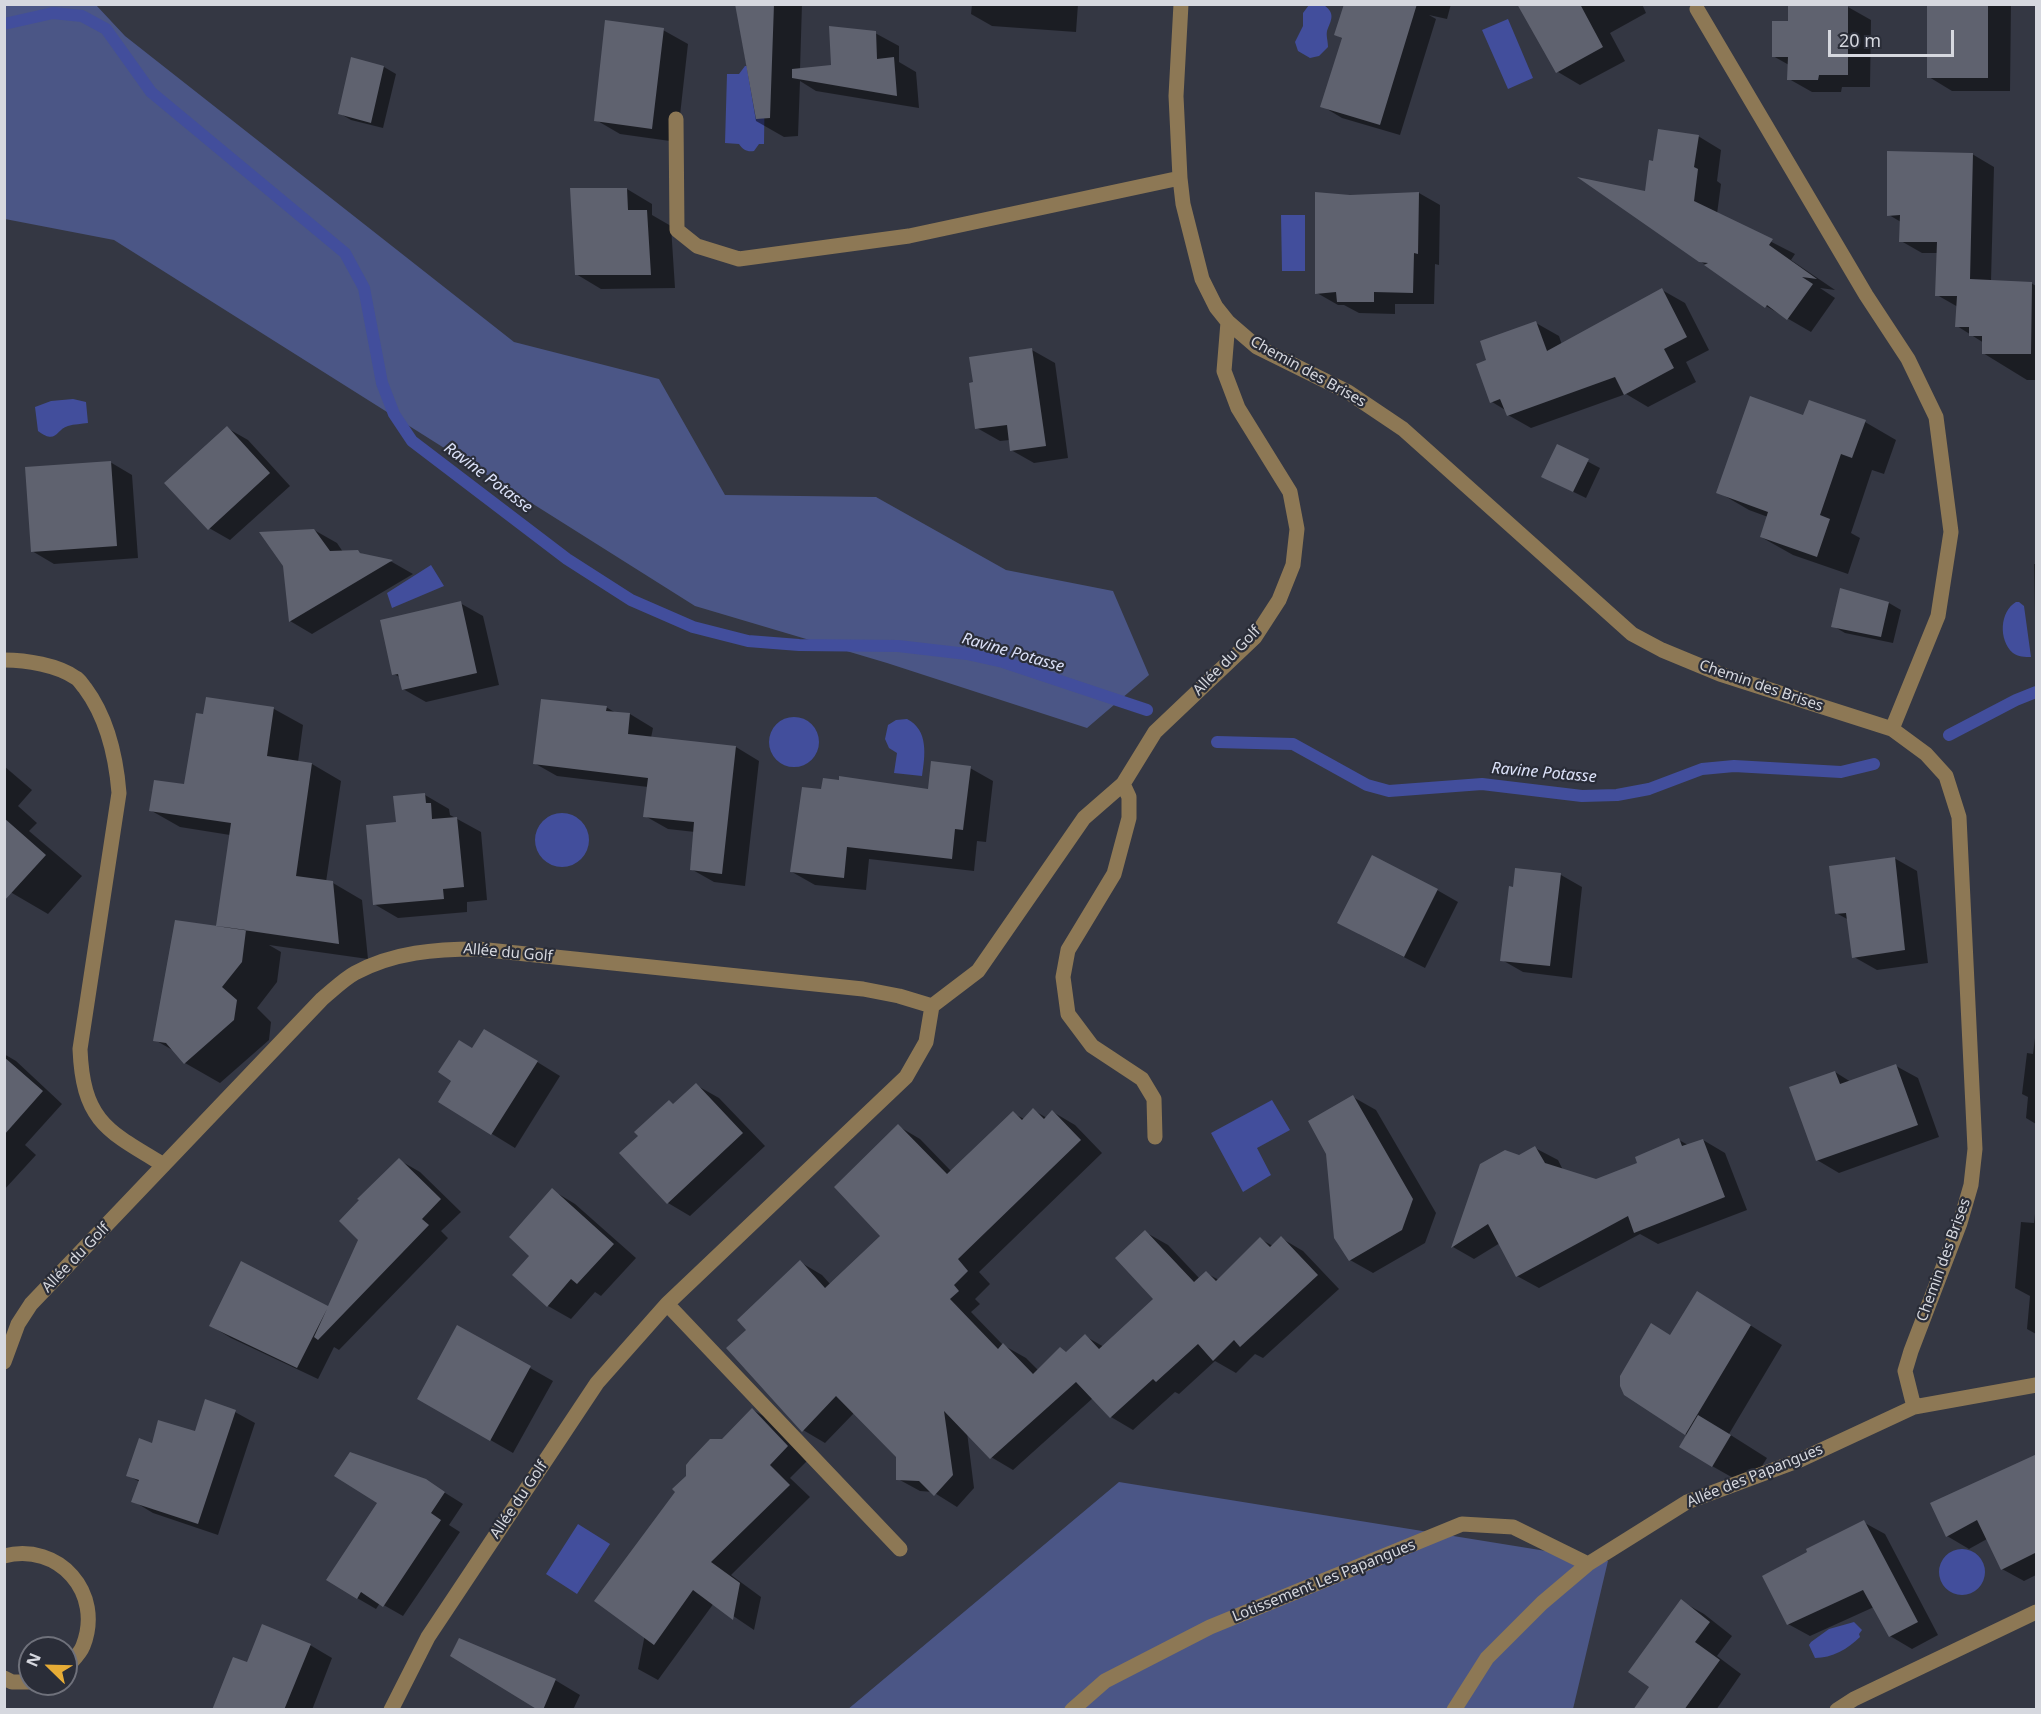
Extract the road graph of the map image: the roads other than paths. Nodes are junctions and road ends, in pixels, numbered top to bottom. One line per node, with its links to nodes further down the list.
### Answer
1 (1181, 4): 4 (street, Chemin des Brises)
2 (1697, 9): 7 (street)
3 (676, 119): 4 (street)
4 (1180, 178): 5 (street, Chemin des Brises)
5 (1228, 322): 7 (street, Chemin des Brises); 8 (street, Allée du Golf)
6 (4, 660): 11 (street)
7 (1892, 729): 15 (street, Chemin des Brises)
8 (1123, 784): 9 (street, Allée du Golf); 10 (street)
9 (932, 1006): 11 (street, Allée du Golf); 12 (street, Allée du Golf)
10 (1155, 1137)
11 (164, 1165): 13 (street, Allée du Golf)
12 (667, 1304): 16 (street); 21 (street, Allée du Golf)
13 (4, 1362)
14 (2037, 1385): 15 (street)
15 (1914, 1407): 18 (street, Allée des Papangues)
16 (900, 1549)
17 (4, 1556): 20 (street)
18 (1588, 1564): 22 (street, Lotissement Les Papangues); 23 (street, Allée des Papangues)
19 (2037, 1612): 24 (street)
20 (78, 1654)
21 (392, 1710)
22 (1071, 1710)
23 (1454, 1710)
24 (1837, 1710)

